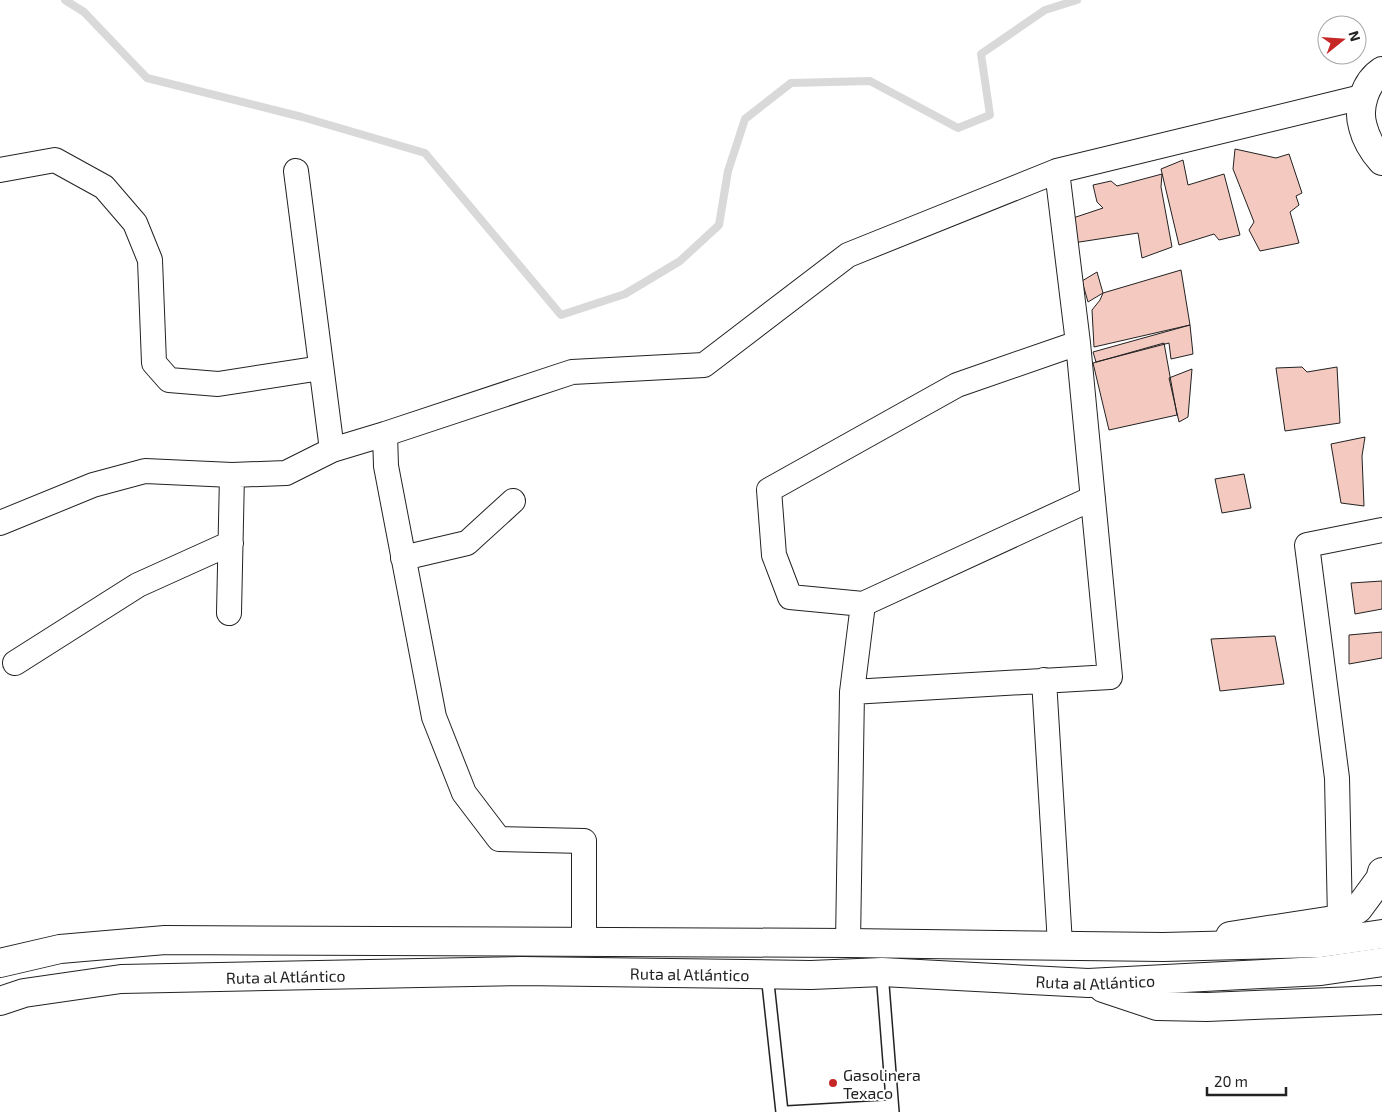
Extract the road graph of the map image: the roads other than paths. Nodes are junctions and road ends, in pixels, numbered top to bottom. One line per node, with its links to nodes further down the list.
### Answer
1 (1382, 71): 2 (main road)
2 (1362, 97): 3 (main road); 6 (street)
3 (1382, 161)
4 (0, 170): 8 (street)
5 (296, 171): 8 (street)
6 (1057, 171): 7 (street); 9 (street)
7 (1078, 343): 12 (street); 18 (street)
8 (321, 368): 10 (street)
9 (385, 434): 10 (street); 17 (street)
10 (332, 450): 11 (street)
11 (232, 475): 14 (street); 16 (street)
12 (1093, 498): 18 (street); 21 (street)
13 (513, 501): 17 (street)
14 (0, 524)
15 (1382, 530): 24 (street)
16 (231, 543): 19 (street); 20 (street)
17 (403, 558): 26 (street)
18 (863, 604): 22 (street)
19 (229, 613)
20 (15, 663)
21 (1044, 680): 22 (street); 28 (street)
22 (852, 692): 27 (street)
23 (1382, 872): 24 (main road)
24 (1340, 920): 29 (main road)
25 (1382, 934): 29 (main road, Ruta al Atlántico)
26 (584, 941): 27 (main road, Ruta al Atlántico); 31 (main road, Ruta al Atlántico)
27 (848, 942): 28 (main road, Ruta al Atlántico)
28 (1060, 944): 29 (main road, Ruta al Atlántico)
29 (1163, 947)
30 (1382, 962): 34 (main road, Ruta al Atlántico)
31 (0, 964)
32 (882, 972): 33 (main road, Ruta al Atlántico); 34 (main road, Ruta al Atlántico); 37 (lane)
33 (767, 974): 35 (main road, Ruta al Atlántico); 38 (lane)
34 (1088, 983): 36 (main road)
35 (0, 1000)
36 (1379, 1000)
37 (893, 1109): 39 (lane)
38 (782, 1112)
39 (787, 1112)

